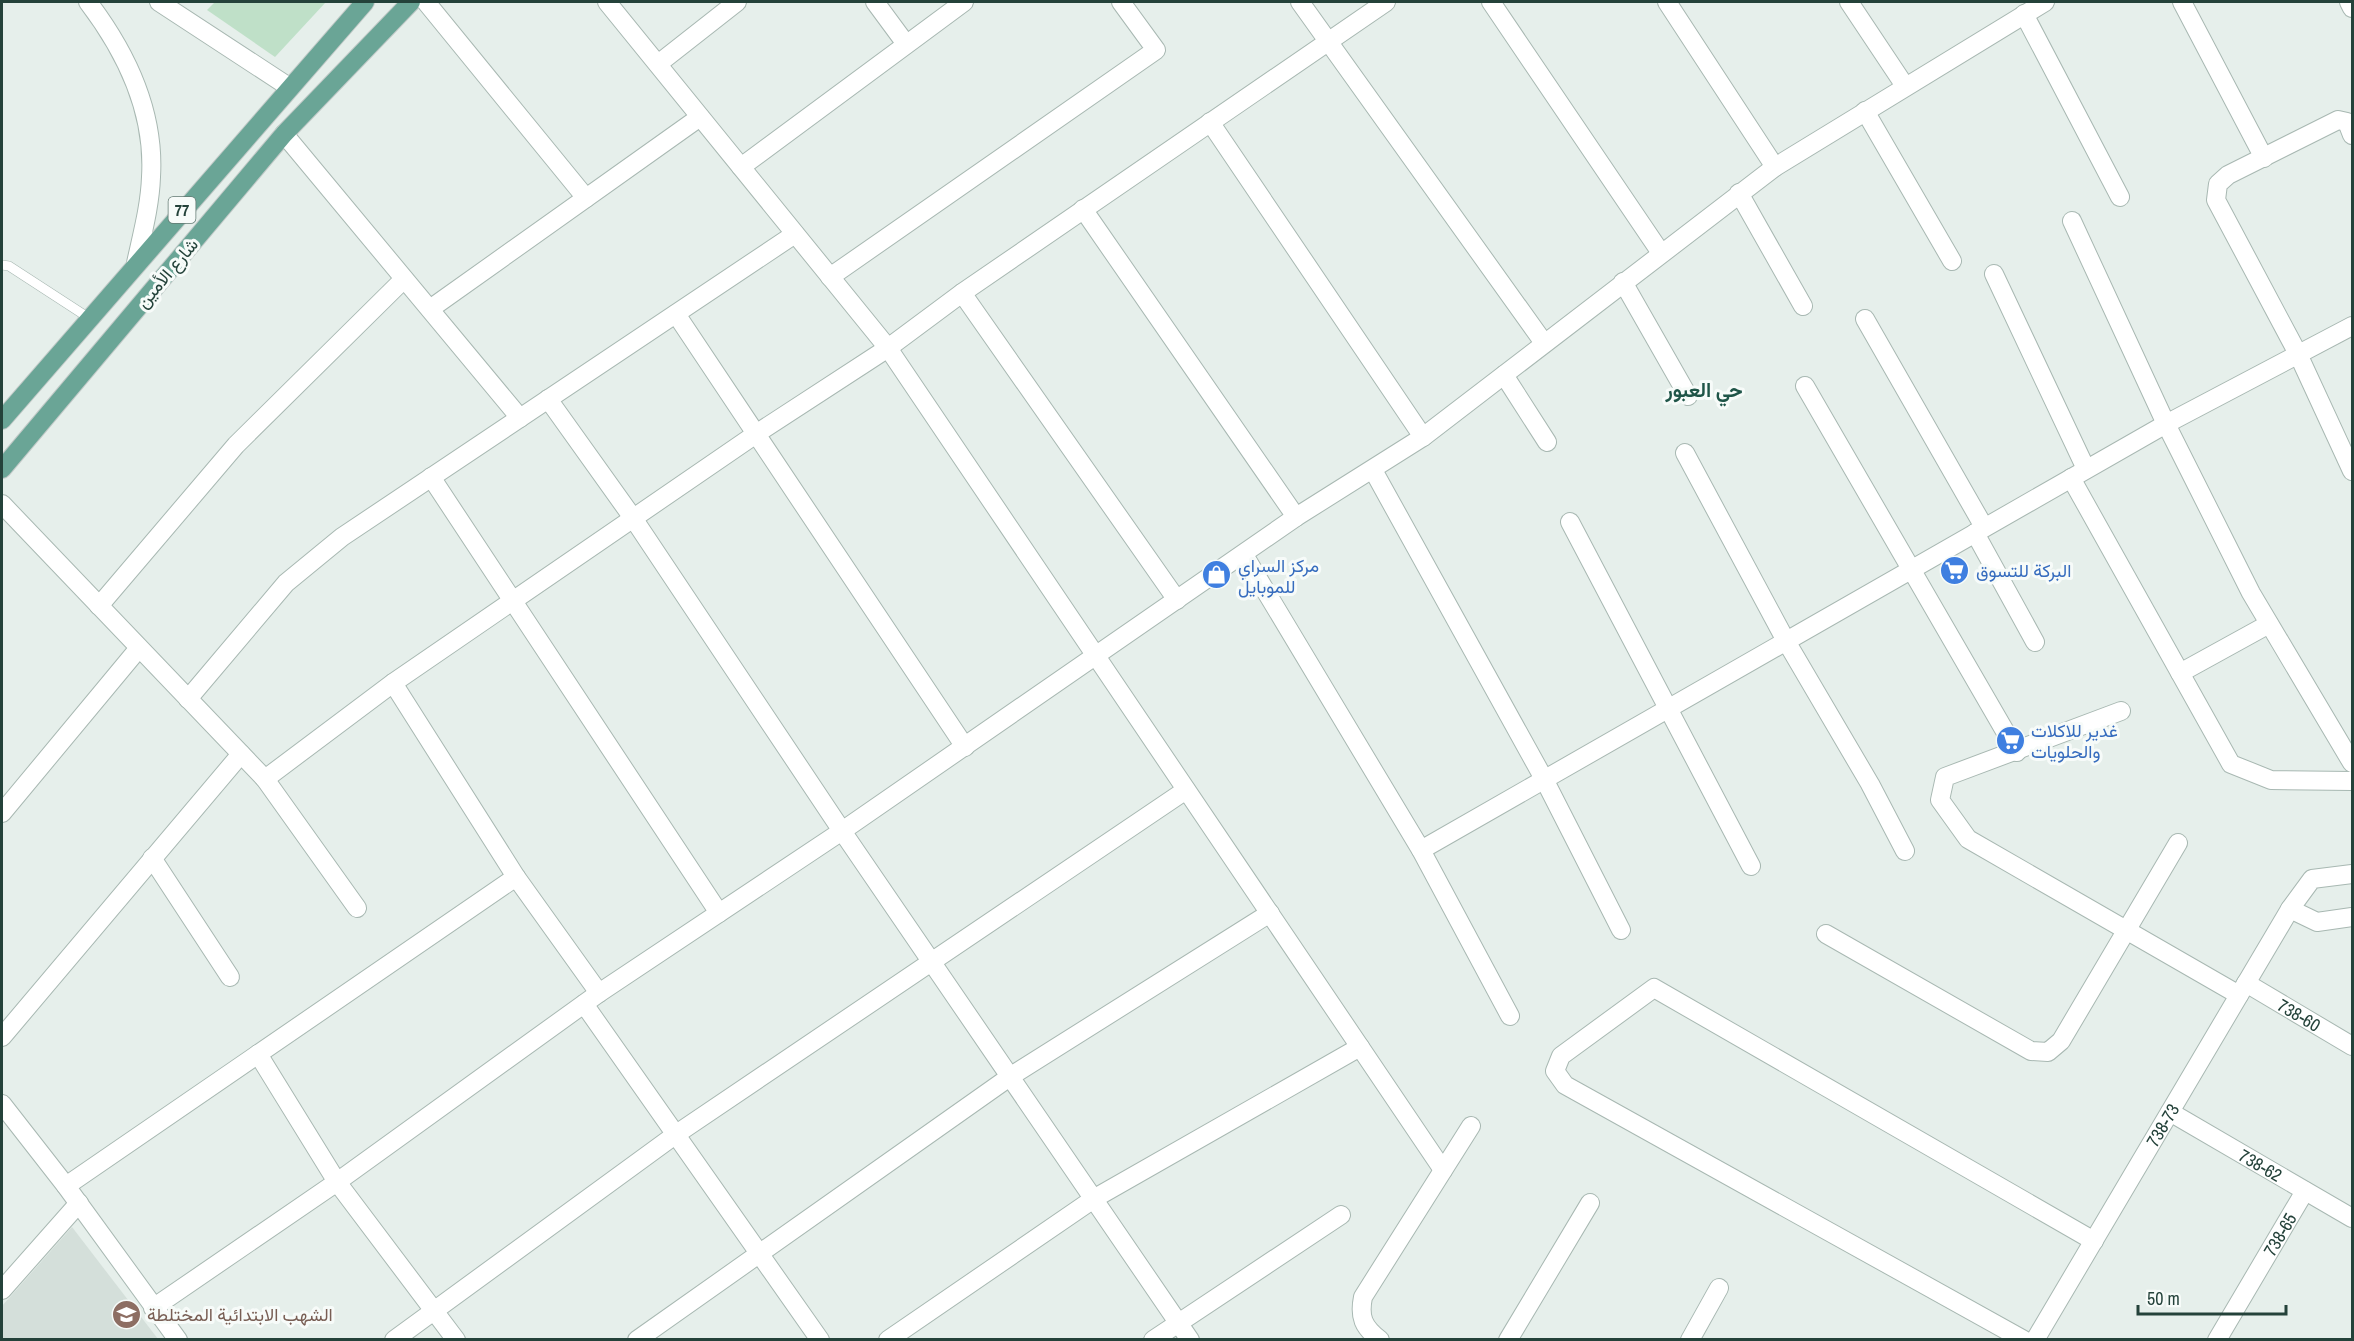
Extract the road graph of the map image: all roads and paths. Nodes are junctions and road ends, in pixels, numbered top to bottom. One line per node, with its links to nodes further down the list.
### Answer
1 (88, 2): 43 (street)
2 (364, 2): 25 (main road, شارع الأمين / 77)
3 (411, 2): 30 (main road, شارع الأمين / 77)
4 (426, 2): 36 (street)
5 (607, 2): 23 (street)
6 (737, 2): 23 (street)
7 (875, 2): 22 (street)
8 (964, 2): 22 (street)
9 (1121, 2): 46 (street)
10 (1300, 2): 21 (street)
11 (1386, 2): 21 (street)
12 (1491, 2): 41 (street)
13 (1667, 2): 34 (street)
14 (1849, 2): 24 (street)
15 (2045, 2): 20 (street)
16 (2182, 2): 32 (street)
17 (2349, 2): 19 (street)
18 (170, 4): 25 (street)
19 (2352, 8)
20 (2024, 14): 24 (street); 37 (street)
21 (1329, 41): 29 (street); 56 (street)
22 (906, 44): 33 (street)
23 (658, 64): 28 (street)
24 (1905, 86): 26 (street)
25 (289, 87): 27 (main road, شارع الأمين / 77)
26 (1865, 111): 34 (street); 42 (street)
27 (263, 117): 30 (main road); 43 (main road, شارع الأمين / 77)
28 (700, 117): 33 (street); 36 (street)
29 (1210, 122): 38 (street); 67 (street)
30 (284, 134): 47 (street); 70 (main road, شارع الأمين / 77)
31 (2352, 135): 32 (street)
32 (2265, 158): 58 (street)
33 (741, 167): 40 (street)
34 (1775, 167): 35 (street)
35 (1739, 193): 41 (street); 50 (street)
36 (586, 198): 51 (street)
37 (2120, 198)
38 (1083, 209): 49 (street); 77 (street)
39 (2072, 221): 65 (street)
40 (795, 234): 46 (street); 52 (street)
41 (1661, 253): 48 (street)
42 (1952, 261)
43 (136, 263): 53 (main road, شارع الأمين / 77)
44 (2, 265): 53 (lane)
45 (1994, 274): 73 (street)
46 (830, 277): 57 (street)
47 (404, 279): 51 (street); 84 (street)
48 (1623, 282): 56 (street); 61 (street)
49 (962, 293): 57 (street); 83 (street)
50 (1803, 306)
51 (430, 309): 63 (street)
52 (676, 314): 62 (street); 66 (street)
53 (89, 318): 64 (main road, شارع الأمين / 77)
54 (1865, 319): 79 (street)
55 (2352, 326): 58 (street)
56 (1544, 343): 59 (street)
57 (888, 348): 66 (street); 89 (street)
58 (2298, 354): 65 (street); 72 (street)
59 (1504, 375): 67 (street); 68 (street)
60 (1805, 386): 81 (street)
61 (1688, 396)
62 (548, 399): 63 (street); 76 (street)
63 (520, 418): 74 (street)
64 (2, 420)
65 (2166, 424): 73 (street); 85 (street)
66 (756, 434): 76 (street); 95 (street)
67 (1424, 437): 71 (street)
68 (1547, 441)
69 (1685, 453): 86 (street)
70 (2, 469)
71 (1373, 470): 77 (street); 100 (street)
72 (2352, 471)
73 (2079, 474): 79 (street); 90 (street)
74 (431, 477): 82 (street); 92 (street)
75 (2, 504): 84 (street)
76 (633, 518): 82 (street); 104 (street)
77 (1296, 518): 80 (street)
78 (1570, 522): 93 (street)
79 (1980, 530): 81 (street); 87 (street)
80 (1244, 555): 83 (street); 106 (street)
81 (1911, 570): 86 (street); 96 (street)
82 (513, 600): 91 (street); 114 (street)
83 (1177, 600): 89 (street)
84 (99, 606): 88 (street)
85 (2270, 624): 90 (street); 98 (street)
86 (1786, 641): 93 (street); 107 (street)
87 (2035, 642)
88 (139, 648): 92 (street); 103 (street)
89 (1096, 656): 95 (street); 102 (street)
90 (2180, 673): 101 (street)
91 (393, 683): 99 (street); 111 (street)
92 (188, 699): 97 (street)
93 (1668, 708): 100 (street); 109 (street)
94 (2121, 711): 96 (street)
95 (965, 747): 104 (street)
96 (2017, 752): 118 (street, 738-60)
97 (241, 754): 99 (street); 108 (street)
98 (2352, 763)
99 (265, 779): 112 (street)
100 (1544, 779): 106 (street); 117 (street)
101 (2352, 781)
102 (1186, 790): 115 (street); 120 (street)
103 (2, 813)
104 (842, 831): 114 (street); 120 (street)
105 (2178, 843): 118 (street)
106 (1421, 850): 125 (street)
107 (1905, 851)
108 (152, 858): 121 (street); 126 (street)
109 (1750, 866)
110 (2352, 874): 113 (street, 738-73)
111 (516, 877): 123 (street); 129 (street)
112 (357, 908)
113 (2290, 909): 116 (street); 122 (street, 738-73)
114 (718, 913): 123 (street)
115 (1270, 913): 128 (street); 130 (street)
116 (2352, 917)
117 (1621, 930)
118 (2126, 932): 119 (street); 122 (street, 738-60)
119 (1826, 934)
120 (932, 961): 130 (street); 134 (street)
121 (230, 977)
122 (2243, 989): 127 (street, 738-60); 132 (street, 738-73)
123 (599, 993): 124 (street)
124 (584, 1004): 134 (street); 136 (street)
125 (1510, 1016)
126 (2, 1037)
127 (2352, 1046)
128 (1360, 1047): 135 (street); 139 (street)
129 (258, 1054): 136 (street); 137 (street)
130 (1011, 1076): 139 (street); 145 (street)
131 (2, 1104): 137 (street)
132 (2170, 1112): 138 (street, 738-62); 144 (street, 738-73)
133 (1471, 1126): 135 (street)
134 (675, 1135): 145 (street); 149 (street)
135 (1443, 1170): 160 (street)
136 (337, 1182): 148 (street); 149 (street)
137 (66, 1186): 140 (street)
138 (2305, 1191): 143 (street, 738-62); 151 (street, 738-65)
139 (1095, 1198): 150 (street); 157 (street)
140 (79, 1203): 147 (street); 148 (street)
141 (1590, 1203): 161 (street)
142 (1341, 1215): 150 (street)
143 (2352, 1218)
144 (2094, 1241): 163 (street); 164 (street, 738-73)
145 (759, 1253): 155 (street); 156 (street)
146 (1719, 1288): 162 (street)
147 (2, 1290)
148 (153, 1308): 152 (street)
149 (434, 1311): 153 (street); 154 (street)
150 (1179, 1322): 158 (street); 159 (street)
151 (2224, 1337)
152 (178, 1340)
153 (394, 1340)
154 (456, 1340)
155 (637, 1340)
156 (820, 1340)
157 (888, 1340)
158 (1153, 1340)
159 (1190, 1340)
160 (1380, 1340)
161 (1508, 1340)
162 (1690, 1340)
163 (2024, 1340)
164 (2035, 1340)

